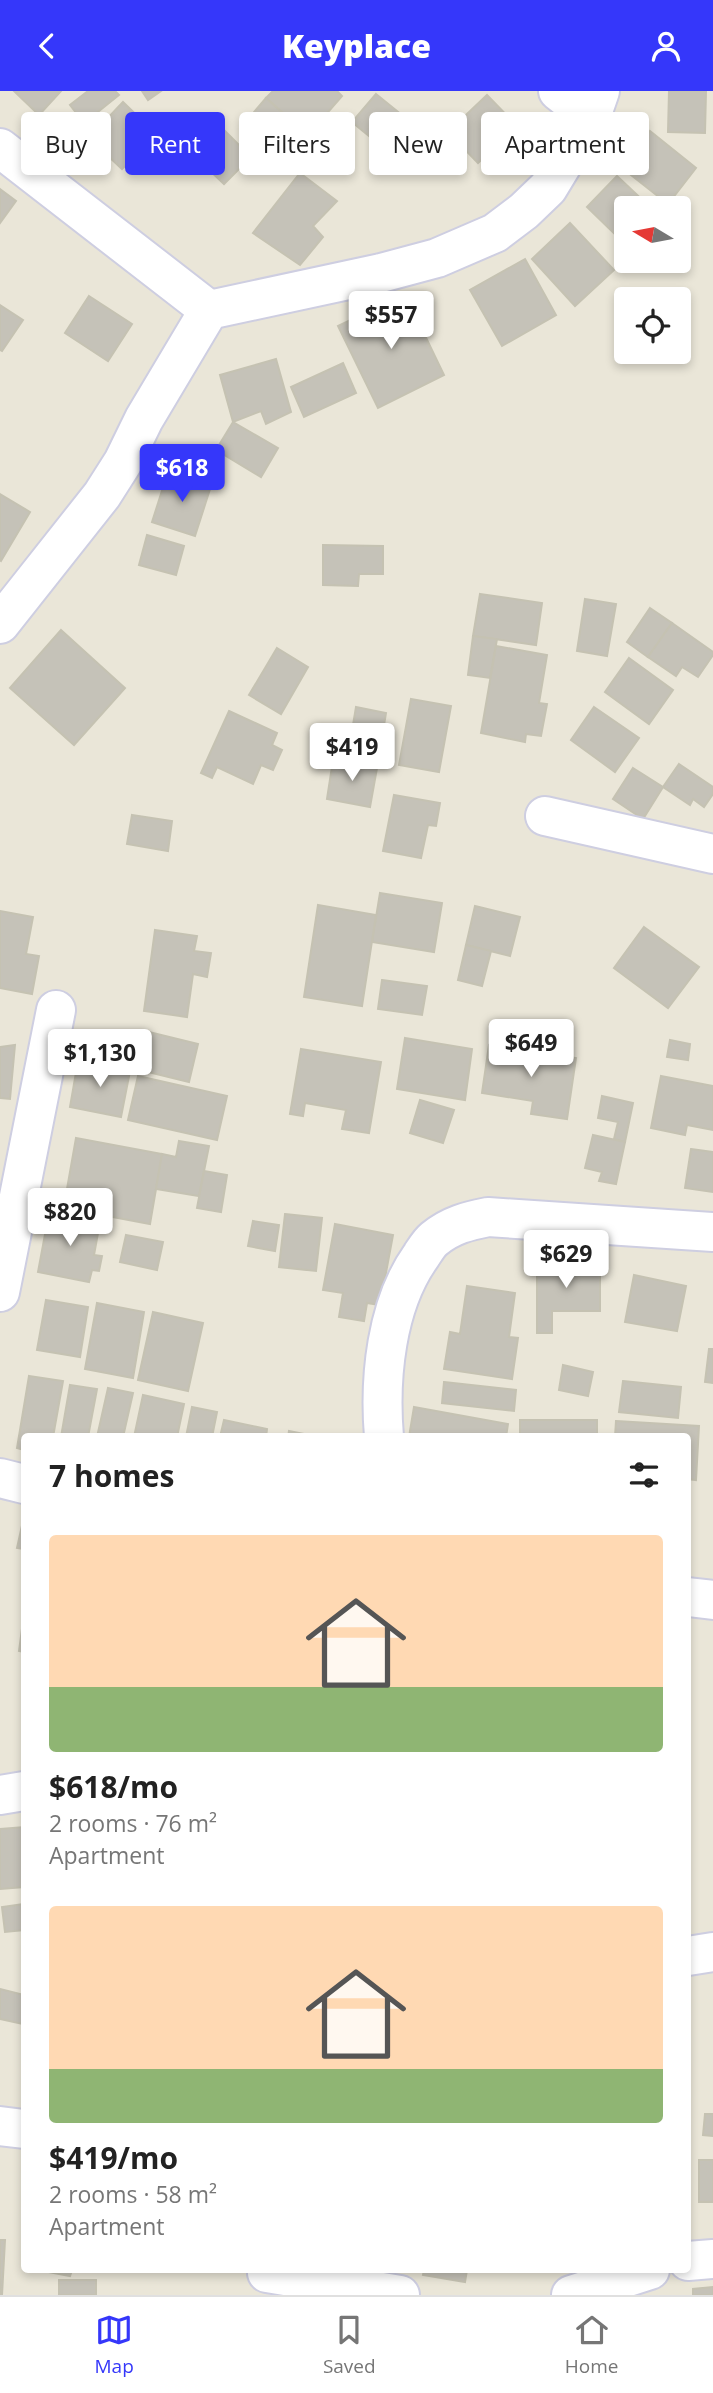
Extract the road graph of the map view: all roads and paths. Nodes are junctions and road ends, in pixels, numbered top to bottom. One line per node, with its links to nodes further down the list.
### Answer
1 (558, 91): 2 (street)
2 (595, 104): 4 (street)
3 (0, 148): 4 (street)
4 (209, 310): 5 (street)
5 (2, 620)
6 (545, 815): 7 (street)
7 (713, 854)
8 (56, 1010): 10 (street)
9 (713, 1232): 11 (street)
10 (0, 1291)
11 (384, 1433)
12 (0, 1478): 13 (street)
13 (21, 1483)
14 (691, 1597): 15 (street)
15 (713, 1600)
16 (21, 1792): 17 (street)
17 (0, 1795)
18 (713, 1952): 19 (street)
19 (691, 1956)
20 (0, 2126): 21 (street)
21 (21, 2129)
22 (713, 2259): 23 (street)
23 (691, 2261)
24 (641, 2273): 27 (street)
25 (265, 2279): 26 (street)
26 (400, 2295)
27 (571, 2295)

